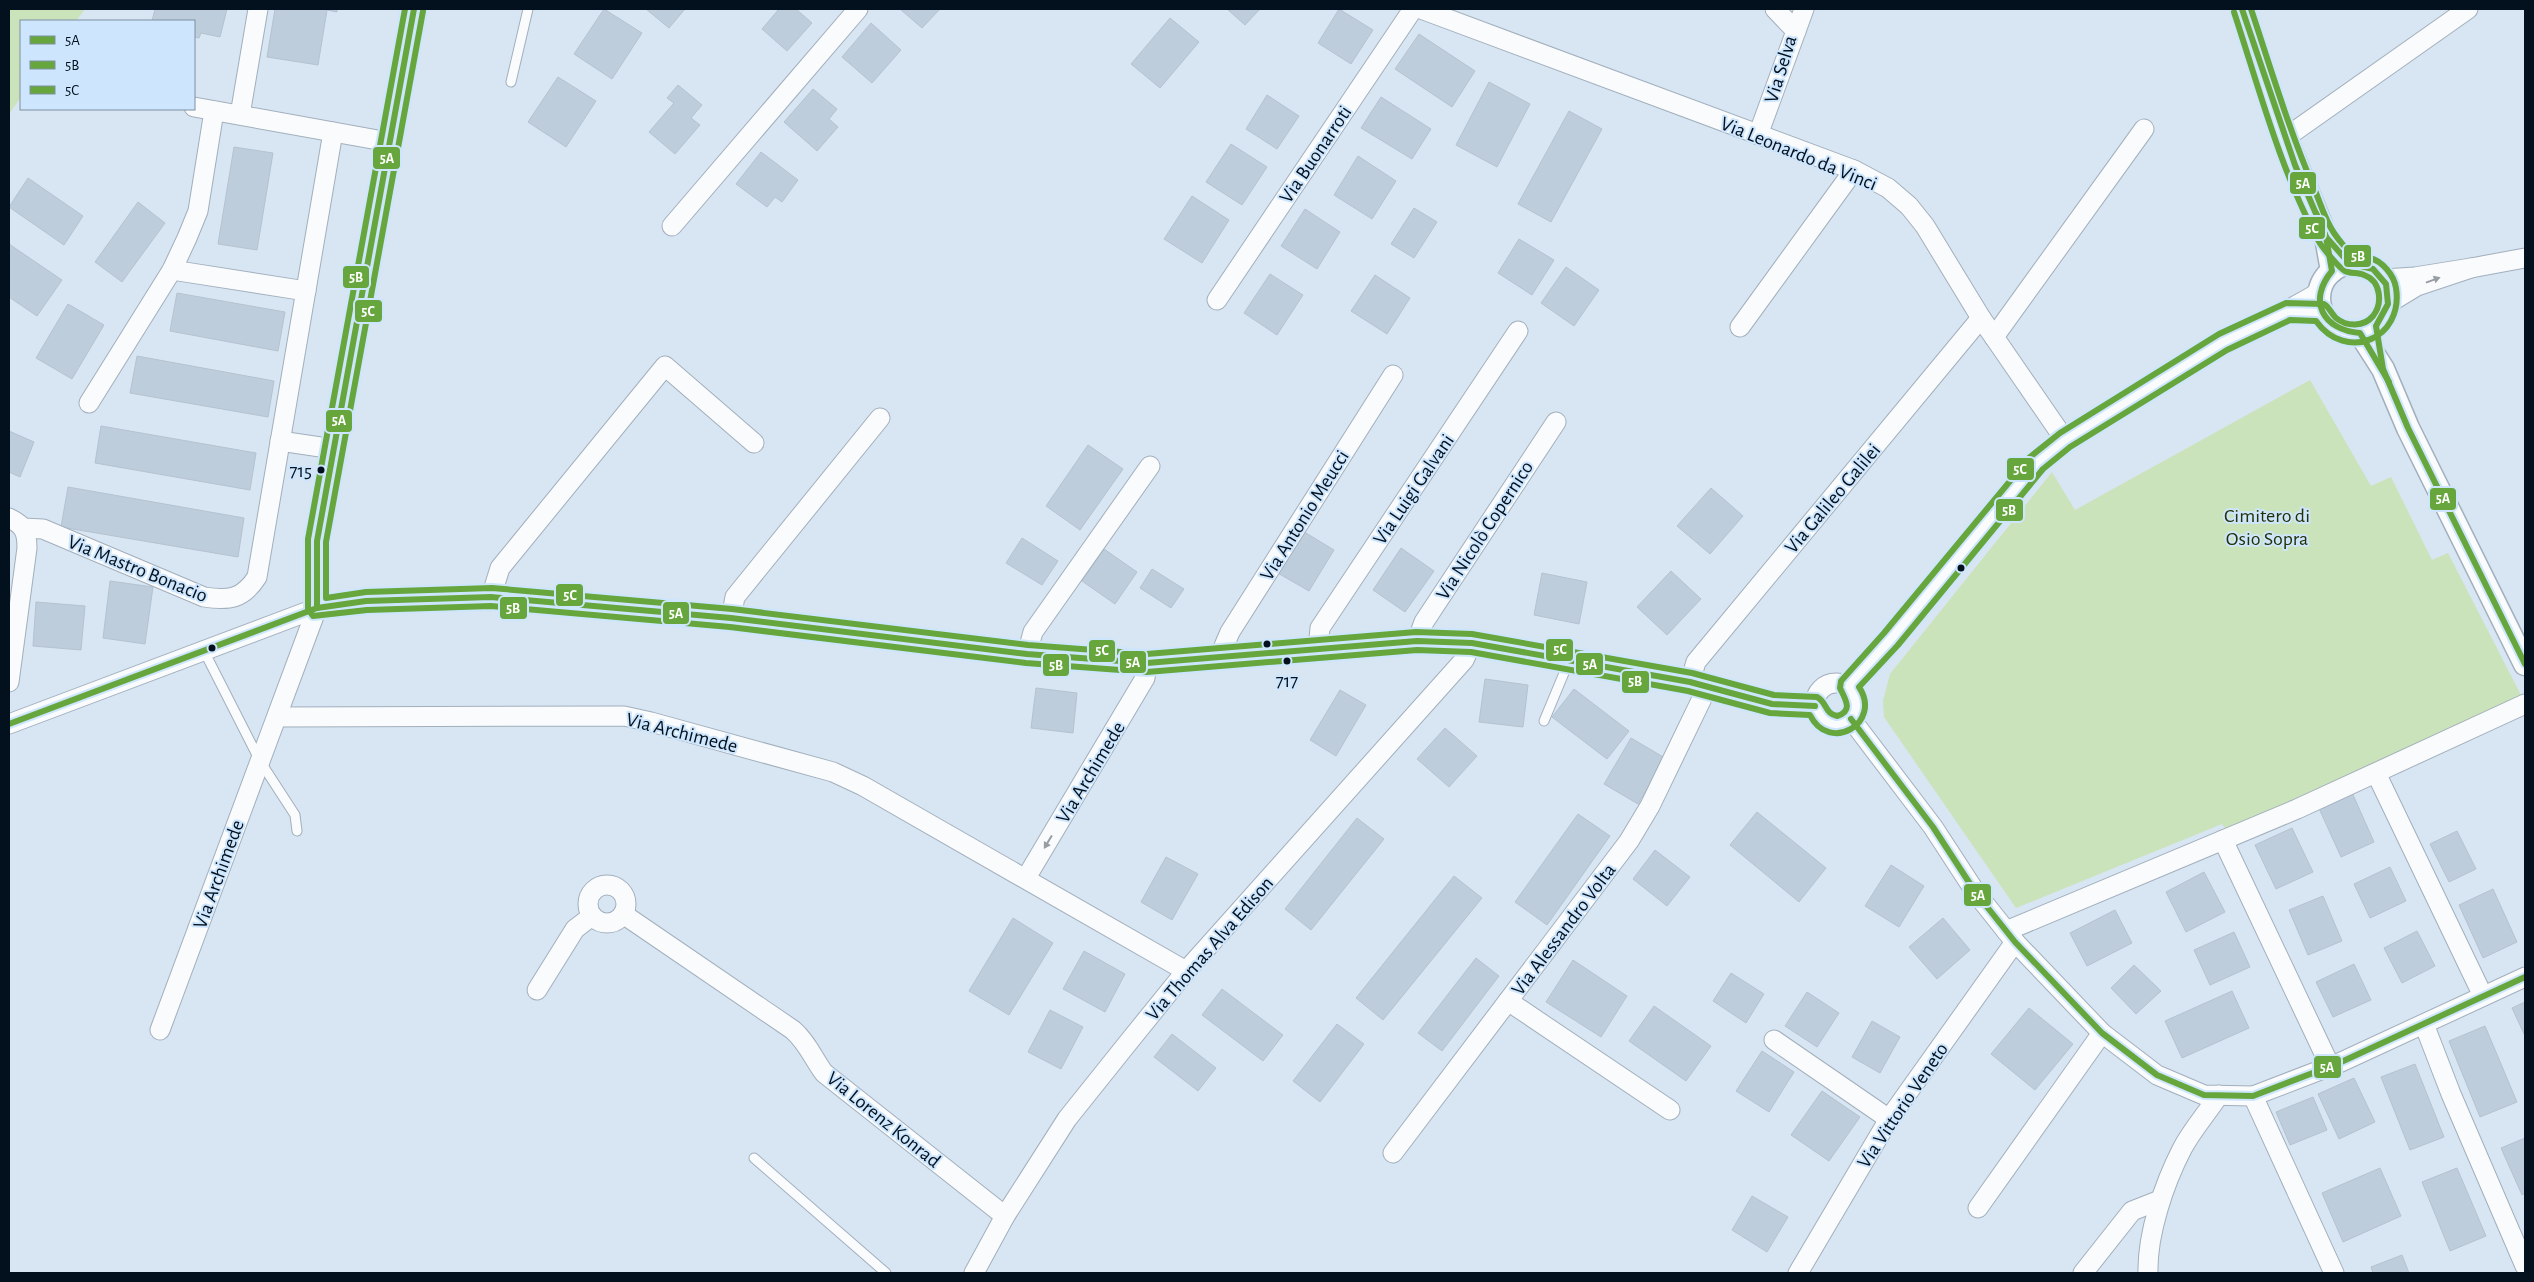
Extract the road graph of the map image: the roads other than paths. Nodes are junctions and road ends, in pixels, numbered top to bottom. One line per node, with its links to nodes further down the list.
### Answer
1 (258, 9): 15 (street)
2 (414, 9): 20 (street)
3 (528, 9): 12 (lane)
4 (858, 9): 22 (street)
5 (1413, 9): 29 (street, Via Buonarroti)
6 (1421, 9): 18 (street, Via Leonardo da Vinci)
7 (1775, 9): 11 (street, Via Selva)
8 (1804, 9): 11 (street)
9 (2242, 9): 19 (street)
10 (2468, 9): 19 (street)
11 (1796, 31): 18 (street, Via Selva)
12 (510, 82)
13 (195, 107): 14 (street)
14 (214, 111): 15 (street); 26 (street)
15 (240, 115): 17 (street)
16 (2144, 129): 36 (street)
17 (333, 132): 20 (street); 28 (street, Via Mastro Bonacio)
18 (1758, 135): 21 (street, Via Leonardo da Vinci)
19 (2285, 138): 24 (street)
20 (389, 142): 44 (street)
21 (1854, 170): 32 (street, Via Leonardo da Vinci); 33 (street)
22 (672, 226)
23 (2525, 258): 25 (street)
24 (2340, 267): 27 (street); 30 (street)
25 (2472, 268): 27 (street); 31 (street, one-way to 25)
26 (172, 270): 28 (street); 38 (street)
27 (2384, 279): 31 (street)
28 (306, 291): 42 (street, Via Mastro Bonacio)
29 (1217, 300)
30 (2320, 302): 34 (street); 41 (street)
31 (2390, 302): 34 (street)
32 (1980, 318): 36 (street, Via Leonardo da Vinci); 60 (street, Via Galileo Galilei)
33 (1740, 327)
34 (2368, 330): 58 (street)
35 (1518, 331): 53 (street, Via Luigi Galvani)
36 (1994, 337): 41 (street, Via Leonardo da Vinci)
37 (1392, 375): 55 (street, Via Antonio Meucci)
38 (89, 404)
39 (880, 418): 49 (street)
40 (1556, 422): 50 (street, Via Nicolò Copernico)
41 (2065, 440): 61 (street)
42 (280, 441): 44 (street); 46 (street, Via Mastro Bonacio)
43 (754, 443): 47 (street)
44 (334, 449): 48 (street)
45 (1150, 466): 54 (street)
46 (16, 523): 59 (street)
47 (491, 596): 48 (street); 49 (street)
48 (318, 608): 52 (street); 64 (street, Via Archimede)
49 (730, 618): 54 (street)
50 (1417, 641): 51 (street); 53 (street)
51 (1472, 643): 56 (street); 76 (street, Via Thomas Alva Edison)
52 (204, 650): 67 (street); 68 (lane)
53 (1318, 650): 55 (street)
54 (1027, 654): 57 (street)
55 (1224, 658): 57 (street)
56 (1569, 661): 60 (street); 66 (lane)
57 (1146, 663): 72 (street, Via Archimede, one-way to 72)
58 (2525, 664)
59 (9, 682)
60 (1698, 685): 63 (street); 80 (street, Via Alessandro Volta)
61 (1848, 686): 63 (street); 65 (street)
62 (2525, 704): 69 (street)
63 (1815, 706): 65 (street)
64 (277, 718): 68 (street, Via Archimede); 72 (street, Via Archimede)
65 (1851, 719): 75 (street)
66 (1544, 721)
67 (9, 724)
68 (260, 762): 70 (lane); 82 (street, Via Archimede)
69 (2376, 773): 71 (street); 79 (street)
70 (298, 831)
71 (2223, 840): 75 (street); 85 (street)
72 (1026, 878): 76 (street, Via Archimede)
73 (623, 914): 74 (street); 74 (street); 94 (street, Via Lorenz Konrad)
74 (592, 916): 78 (street)
75 (2011, 937): 83 (street); 89 (street, Via Vittorio Veneto)
76 (1186, 971): 94 (street, Via Thomas Alva Edison)
77 (2525, 977): 79 (street)
78 (537, 990)
79 (2483, 996): 81 (street)
80 (1508, 1001): 88 (street); 90 (street, Via Alessandro Volta)
81 (2424, 1024): 85 (street); 95 (street)
82 (160, 1030)
83 (2102, 1033): 86 (street); 93 (street)
84 (1774, 1040): 89 (street)
85 (2330, 1066): 87 (street)
86 (2219, 1095): 87 (street); 92 (street)
87 (2253, 1096): 101 (street)
88 (1670, 1110)
89 (1889, 1120): 98 (street, Via Vittorio Veneto)
90 (1392, 1153)
91 (754, 1158): 96 (lane)
92 (2160, 1200): 99 (street); 100 (street)
93 (1978, 1208)
94 (1005, 1216): 97 (street, Via Thomas Alva Edison)
95 (2525, 1266)
96 (886, 1273)
97 (974, 1273)
98 (1798, 1273)
99 (2083, 1273)
100 (2148, 1273)
101 (2334, 1273)

